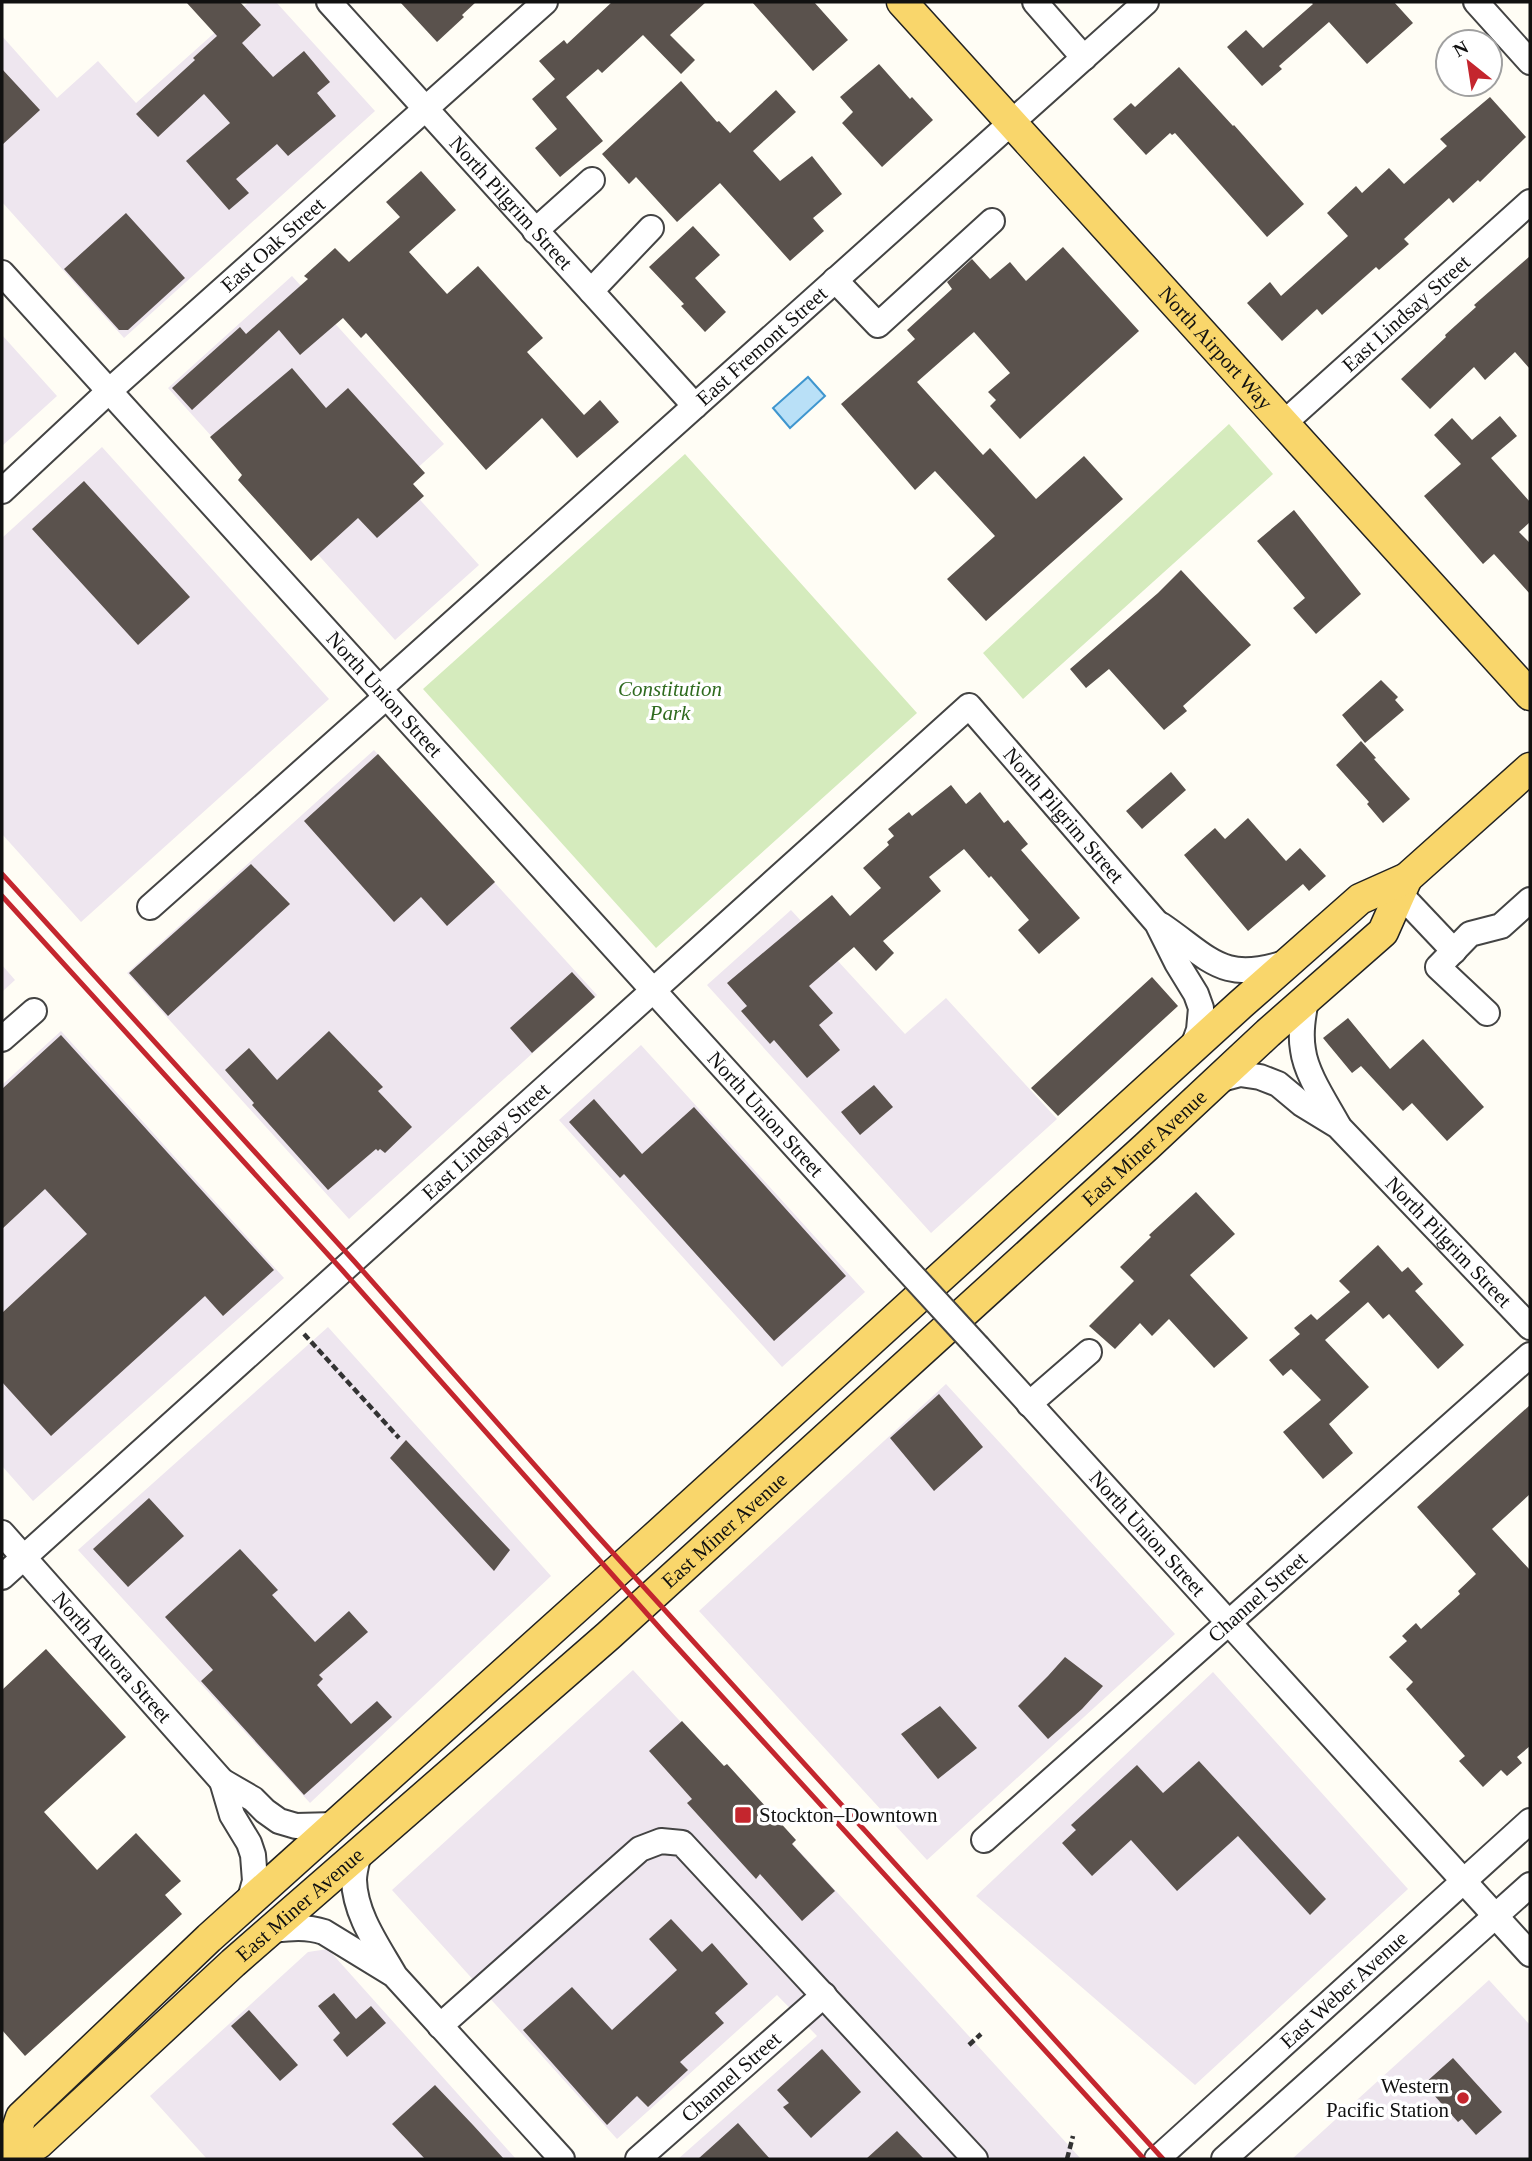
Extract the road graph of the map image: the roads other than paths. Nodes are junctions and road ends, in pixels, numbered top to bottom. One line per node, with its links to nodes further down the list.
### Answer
1 (329, 2): 9 (street, North Pilgrim Street)
2 (545, 2): 9 (street, East Oak Street)
3 (902, 2): 10 (main road, North Airport Way)
4 (1035, 2): 7 (street)
5 (1476, 2): 8 (street)
6 (1137, 5): 7 (street, East Fremont Street)
7 (1084, 58): 10 (street, East Fremont Street)
8 (1530, 62)
9 (424, 108): 15 (street, North Pilgrim Street); 19 (street, East Oak Street)
10 (1012, 124): 17 (street, East Fremont Street); 21 (main road, North Airport Way)
11 (592, 180): 15 (street)
12 (1530, 202): 21 (street, East Lindsay Street)
13 (992, 221): 17 (street)
14 (651, 228): 18 (street)
15 (535, 230): 18 (street, North Pilgrim Street)
16 (2, 273): 19 (street, North Union Street)
17 (835, 280): 20 (street, East Fremont Street)
18 (591, 291): 20 (street, North Pilgrim Street)
19 (108, 391): 22 (street, East Oak Street); 23 (street, North Union Street)
20 (695, 406): 23 (street, East Fremont Street)
21 (1284, 423): 24 (main road, North Airport Way)
22 (2, 491)
23 (382, 693): 29 (street, East Fremont Street); 33 (street, North Union Street)
24 (1530, 695)
25 (969, 706): 30 (street, North Pilgrim Street); 33 (street, East Lindsay Street)
26 (1530, 768): 27 (main road, East Miner Avenue)
27 (1403, 886): 31 (street); 32 (main road, East Miner Avenue); 34 (main road, East Miner Avenue)
28 (1530, 900): 31 (street)
29 (150, 907)
30 (1157, 923): 32 (street, North Pilgrim Street); 38 (street, North Pilgrim Street)
31 (1454, 951): 36 (street)
32 (1289, 962): 38 (main road, East Miner Avenue)
33 (654, 990): 44 (street, North Union Street, bridge); 46 (street, East Lindsay Street)
34 (1306, 1000): 39 (main road, East Miner Avenue); 40 (street, North Pilgrim Street)
35 (34, 1011): 37 (street)
36 (1487, 1013)
37 (2, 1039)
38 (1192, 1049): 51 (main road, East Miner Avenue)
39 (1218, 1080): 40 (street, North Pilgrim Street); 53 (main road, East Miner Avenue)
40 (1338, 1126): 41 (street, North Pilgrim Street)
41 (1530, 1327)
42 (1089, 1352): 44 (street)
43 (1530, 1355): 48 (street, Channel Street)
44 (1028, 1404): 48 (street, North Union Street)
45 (2, 1533): 46 (street, North Aurora Street)
46 (24, 1557): 47 (street, East Lindsay Street); 49 (street, North Aurora Street)
47 (2, 1577)
48 (1228, 1624): 52 (street, Channel Street); 54 (street, North Union Street)
49 (222, 1781): 51 (street, North Aurora Street); 56 (street, North Aurora Street)
50 (1530, 1821): 54 (street, East Weber Avenue)
51 (335, 1825): 56 (main road, East Miner Avenue)
52 (984, 1840)
53 (359, 1853): 58 (main road, East Miner Avenue); 60 (street)
54 (1464, 1880): 57 (street, North Union Street); 67 (street, East Weber Avenue)
55 (1530, 1885): 57 (street)
56 (249, 1902): 63 (main road, East Miner Avenue)
57 (1496, 1916): 59 (street, North Union Street); 68 (street)
58 (272, 1930): 60 (street); 63 (main road, East Miner Avenue)
59 (1530, 1954)
60 (395, 1976): 62 (street)
61 (824, 1995): 62 (street); 65 (street, Channel Street); 66 (street)
62 (440, 2026): 64 (street)
63 (7, 2152)
64 (562, 2159)
65 (638, 2159)
66 (975, 2159)
67 (1157, 2159)
68 (1224, 2159)

